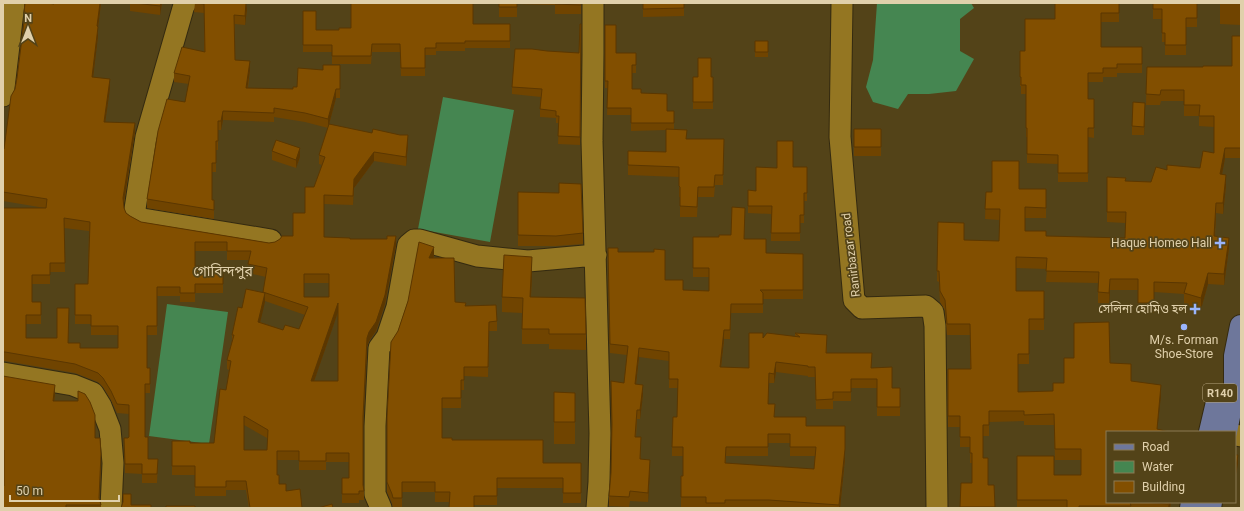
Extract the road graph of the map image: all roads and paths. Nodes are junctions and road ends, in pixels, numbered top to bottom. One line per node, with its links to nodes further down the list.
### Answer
1 (14, 3): 5 (street)
2 (186, 3): 6 (street)
3 (593, 3): 7 (street)
4 (842, 3): 16 (street, Ranirbazar road)
5 (3, 96)
6 (270, 240)
7 (596, 255): 14 (street); 15 (street)
8 (1241, 326): 9 (main road, R140)
9 (1235, 356): 11 (main road, R140); 12 (main road, R140)
10 (3, 373): 13 (street)
11 (1210, 431)
12 (1226, 431)
13 (110, 508)
14 (381, 508)
15 (597, 508)
16 (937, 508)

